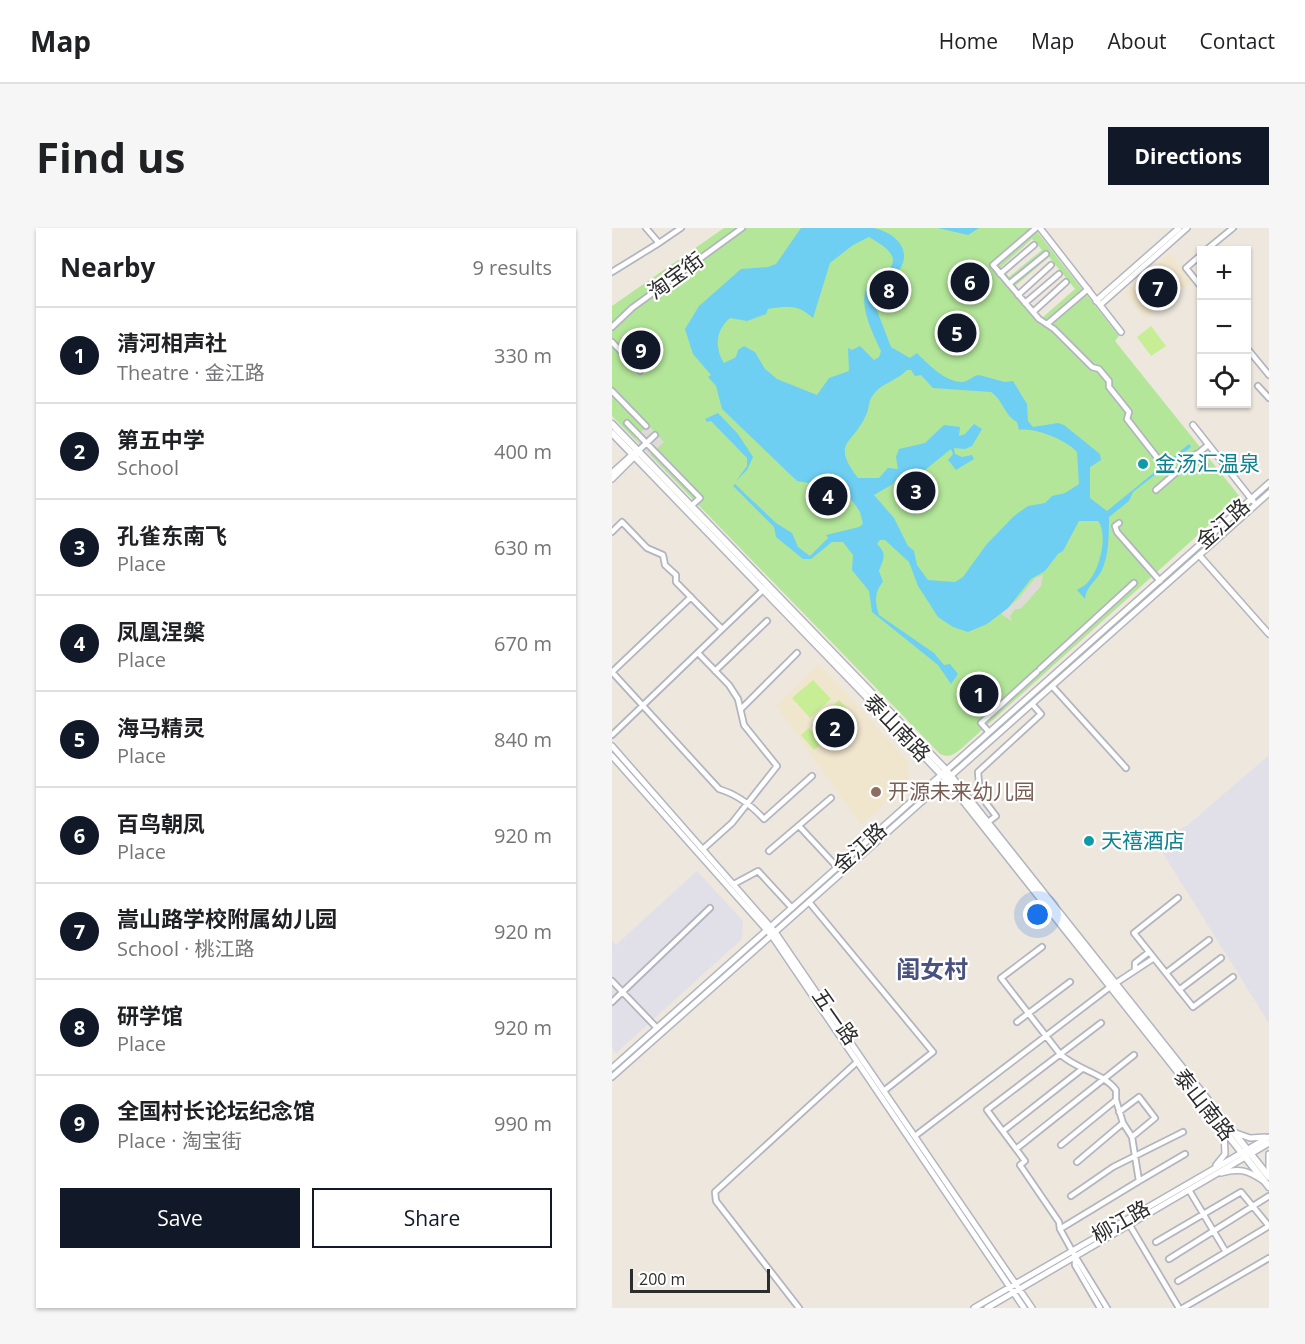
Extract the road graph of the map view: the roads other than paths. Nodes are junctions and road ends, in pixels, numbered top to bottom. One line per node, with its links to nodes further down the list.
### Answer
1 (646, 228): 8 (street)
2 (681, 228): 8 (street)
3 (742, 228): 26 (street, 淘宝街)
4 (1038, 228): 16 (street); 20 (street)
5 (1179, 228): 23 (street)
6 (1187, 228): 23 (street)
7 (1233, 228): 10 (street)
8 (659, 243): 14 (street)
9 (1034, 245): 16 (street)
10 (1211, 246)
11 (1046, 254): 19 (street)
12 (1197, 258): 18 (street)
13 (1051, 265): 21 (street)
14 (612, 272)
15 (1059, 273): 22 (street)
16 (1000, 274): 19 (street)
17 (1066, 282): 24 (street)
18 (1197, 282)
19 (1009, 284): 21 (street)
20 (1088, 289): 23 (street); 25 (street)
21 (1018, 295): 22 (street)
22 (1025, 303): 24 (street)
23 (1098, 303): 27 (street)
24 (1033, 312): 25 (street)
25 (1047, 324): 45 (street)
26 (612, 327)
27 (1121, 332)
28 (612, 342): 30 (street)
29 (1251, 353): 31 (street)
30 (640, 371)
31 (1269, 375)
32 (1258, 386): 34 (street)
33 (612, 391): 38 (street)
34 (1269, 398)
35 (627, 423): 41 (street)
36 (612, 424): 43 (main road, 泰山南路)
37 (1193, 425): 42 (street)
38 (646, 426)
39 (612, 433): 43 (main road, 泰山南路)
40 (655, 435): 41 (street)
41 (647, 443): 43 (street); 54 (street)
42 (1208, 445): 44 (street); 52 (street)
43 (635, 454): 47 (street); 48 (street); 54 (main road, 泰山南路); 60 (main road, 泰山南路)
44 (1196, 454): 46 (street); 50 (street)
45 (1159, 460)
46 (1205, 465)
47 (612, 473)
48 (612, 479)
49 (1269, 483): 52 (street, 金江路)
50 (1155, 490)
51 (1269, 493): 53 (street, 金江路)
52 (1251, 499): 53 (street); 58 (street, 金江路)
53 (1256, 504): 57 (street, 金江路)
54 (691, 506): 60 (main road, 泰山南路)
55 (1119, 523): 58 (street)
56 (612, 532): 61 (street)
57 (1199, 555): 65 (street, 金江路); 66 (street)
58 (1160, 581): 65 (street, 金江路)
59 (1134, 584): 62 (street)
60 (766, 587): 64 (street); 81 (main road, 泰山南路)
61 (691, 597): 64 (street); 70 (street)
62 (1094, 620): 65 (street); 76 (street)
63 (767, 621): 69 (street)
64 (722, 629): 67 (street)
65 (1106, 633): 71 (street, 金江路); 72 (street, 金江路)
66 (1269, 634)
67 (698, 652): 69 (street); 74 (street)
68 (797, 653): 75 (street)
69 (715, 671): 75 (street)
70 (612, 672): 74 (street)
71 (1052, 686): 73 (street, 金江路); 80 (street)
72 (1027, 698): 73 (street); 76 (street, 金江路)
73 (1032, 704): 81 (street, 金江路); 85 (street)
74 (643, 705): 77 (street); 84 (street)
75 (741, 709): 84 (street)
76 (989, 732): 81 (street, 金江路)
77 (612, 735)
78 (612, 747): 89 (street, 五一路)
79 (612, 756): 97 (street, 五一路)
80 (1125, 768)
81 (946, 774): 85 (main road, 泰山南路); 87 (main road, 泰山南路); 88 (street, 金江路)
82 (812, 776): 84 (street)
83 (831, 798): 86 (street)
84 (746, 804): 89 (street)
85 (988, 822): 87 (main road, 泰山南路)
86 (799, 826): 90 (street); 91 (street)
87 (1001, 843): 108 (main road, 泰山南路)
88 (864, 848): 91 (street, 金江路); 94 (street, 金江路)
89 (703, 849): 92 (street, 五一路)
90 (769, 851)
91 (837, 867): 96 (street, 金江路)
92 (734, 884): 96 (street); 97 (street, 五一路)
93 (1178, 898): 100 (street)
94 (809, 902): 97 (street, 金江路); 124 (street)
95 (710, 908): 110 (street)
96 (792, 908): 97 (street, 金江路)
97 (771, 931): 115 (street, 金江路); 119 (street, 五一路); 122 (street, 金江路); 124 (street, 五一路)
98 (1209, 940): 104 (street)
99 (1042, 947): 112 (street)
100 (1149, 952): 101 (street); 103 (street)
101 (1154, 958): 103 (street); 104 (street)
102 (1221, 958): 109 (street)
103 (1135, 969): 108 (street)
104 (1166, 973): 109 (street)
105 (1233, 977): 109 (street)
106 (612, 981): 110 (street)
107 (1070, 982): 112 (street)
108 (1113, 985): 116 (street); 128 (main road, 泰山南路)
109 (1179, 990)
110 (623, 992): 111 (street); 115 (street)
111 (612, 1002)
112 (1029, 1014): 113 (street); 116 (street)
113 (1017, 1022)
114 (1101, 1023): 117 (street)
115 (657, 1028): 120 (street, 金江路)
116 (1046, 1035): 117 (street); 131 (street)
117 (1060, 1054): 121 (street); 129 (street)
118 (1134, 1055): 123 (street)
119 (857, 1062): 132 (street, 五一路); 164 (street)
120 (612, 1068)
121 (1082, 1069): 123 (street); 129 (street)
122 (612, 1077)
123 (1104, 1079): 125 (street); 137 (street)
124 (885, 1090): 131 (street, 五一路)
125 (1116, 1100): 126 (street); 136 (street)
126 (1119, 1112): 127 (street); 134 (street)
127 (1123, 1123): 134 (street); 142 (street)
128 (1226, 1129): 133 (street); 138 (main road, 泰山南路); 143 (street)
129 (1003, 1131): 137 (street)
130 (1183, 1132): 141 (street)
131 (914, 1134): 132 (street); 162 (street, 五一路)
132 (906, 1135): 163 (street, 五一路)
133 (1269, 1136): 138 (street, 柳江路)
134 (1132, 1137): 141 (street)
135 (1269, 1143): 138 (street, 柳江路)
136 (1061, 1145)
137 (1017, 1149): 154 (street)
138 (1246, 1153): 143 (street, 柳江路); 144 (street, 柳江路); 145 (main road, 泰山南路)
139 (1185, 1154): 146 (street)
140 (1269, 1154): 145 (street)
141 (1135, 1156): 146 (street); 148 (street)
142 (1077, 1162)
143 (1214, 1167): 152 (street, 柳江路)
144 (1211, 1177): 145 (street); 147 (street, 柳江路)
145 (1268, 1180)
146 (1139, 1181): 154 (street)
147 (1189, 1190): 151 (street); 152 (street, 柳江路)
148 (1071, 1196)
149 (1269, 1196): 150 (street)
150 (1254, 1207): 151 (street); 153 (street); 155 (street)
151 (1204, 1215): 155 (street); 156 (street)
152 (1127, 1222): 158 (street, 柳江路); 171 (street)
153 (1269, 1226): 157 (street)
154 (1060, 1229): 158 (street)
155 (1214, 1232): 157 (street); 160 (street)
156 (1156, 1242)
157 (1226, 1252): 161 (street)
158 (1073, 1253): 162 (street, 柳江路); 169 (street); 170 (street)
159 (1269, 1258): 171 (street)
160 (1169, 1259)
161 (1178, 1281)
162 (1019, 1286): 163 (street, 柳江路); 168 (street, 五一路)
163 (1012, 1290): 165 (street, 柳江路); 166 (street, 柳江路); 167 (street, 五一路)
164 (799, 1308)
165 (974, 1308)
166 (987, 1308)
167 (1024, 1308)
168 (1032, 1308)
169 (1100, 1308)
170 (1107, 1308)
171 (1181, 1308)

